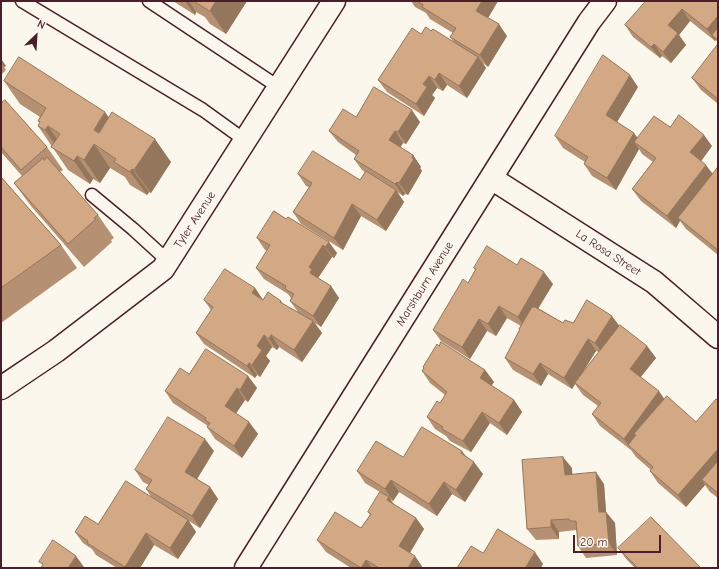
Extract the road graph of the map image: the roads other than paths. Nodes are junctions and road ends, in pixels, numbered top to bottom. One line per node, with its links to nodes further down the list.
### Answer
1 (22, 1): 6 (lane)
2 (149, 1): 5 (lane)
3 (334, 1): 5 (street, Tyler Avenue)
4 (605, 1): 7 (street, Marshburn Avenue)
5 (280, 88): 6 (street, Tyler Avenue)
6 (246, 141): 9 (street, Tyler Avenue)
7 (491, 178): 10 (street, La Rosa Street); 12 (street, Marshburn Avenue)
8 (92, 195): 9 (lane)
9 (168, 261): 11 (street, Tyler Avenue)
10 (718, 337)
11 (1, 388)
12 (246, 568)

